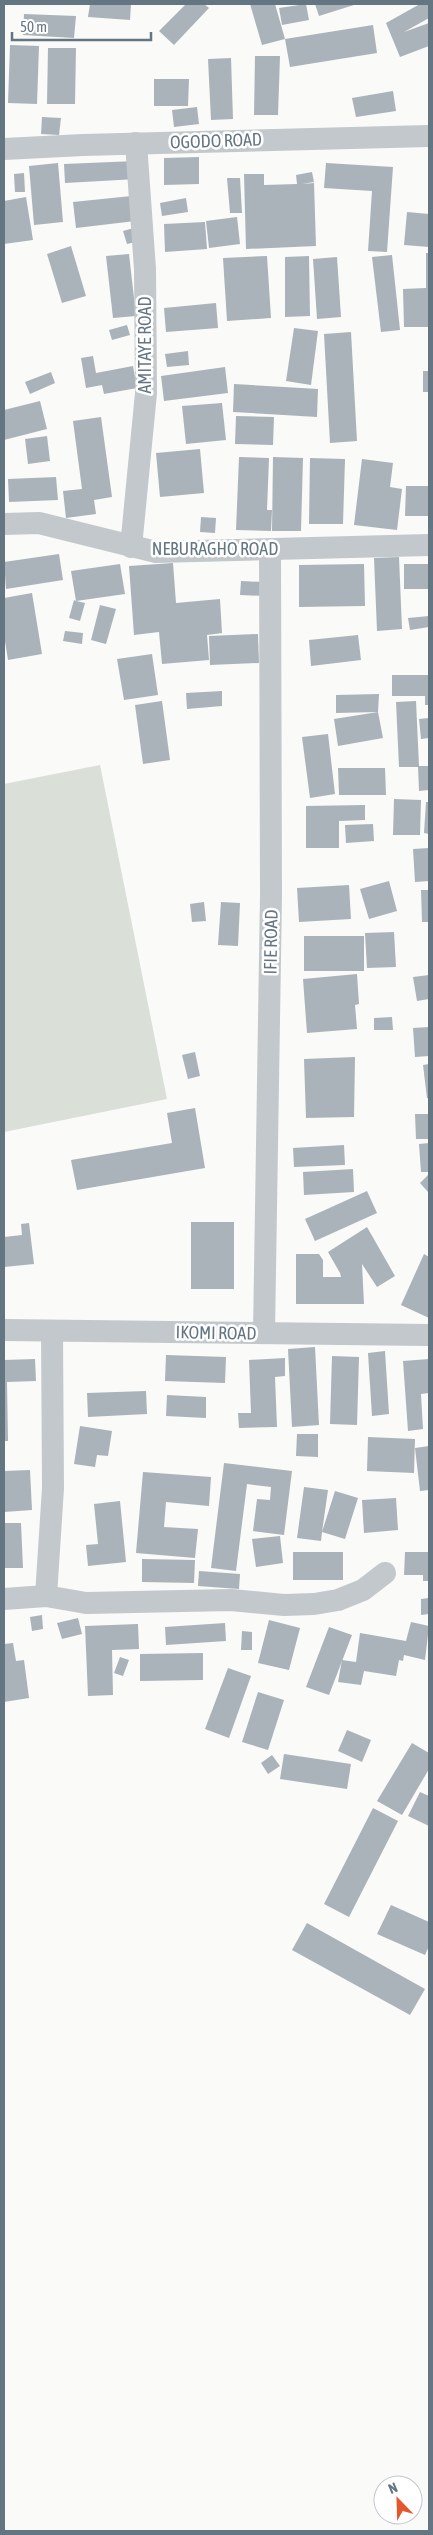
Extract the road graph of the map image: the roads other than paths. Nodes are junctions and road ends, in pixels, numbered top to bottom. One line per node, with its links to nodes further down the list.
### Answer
1 (429, 136): 2 (street, OGODO ROAD)
2 (136, 143): 3 (street, OGODO ROAD); 6 (street, AMITAYE ROAD)
3 (4, 149)
4 (4, 524): 6 (street, NEBURAGHO ROAD)
5 (429, 545): 7 (street, NEBURAGHO ROAD)
6 (132, 547): 7 (street, NEBURAGHO ROAD)
7 (270, 550): 10 (street, IFIE ROAD)
8 (4, 1330): 9 (street, IKOMI ROAD)
9 (52, 1331): 10 (street, IKOMI ROAD); 13 (street)
10 (264, 1333): 11 (street, IKOMI ROAD)
11 (429, 1335)
12 (385, 1573): 13 (street)
13 (46, 1596): 14 (street)
14 (4, 1600)

